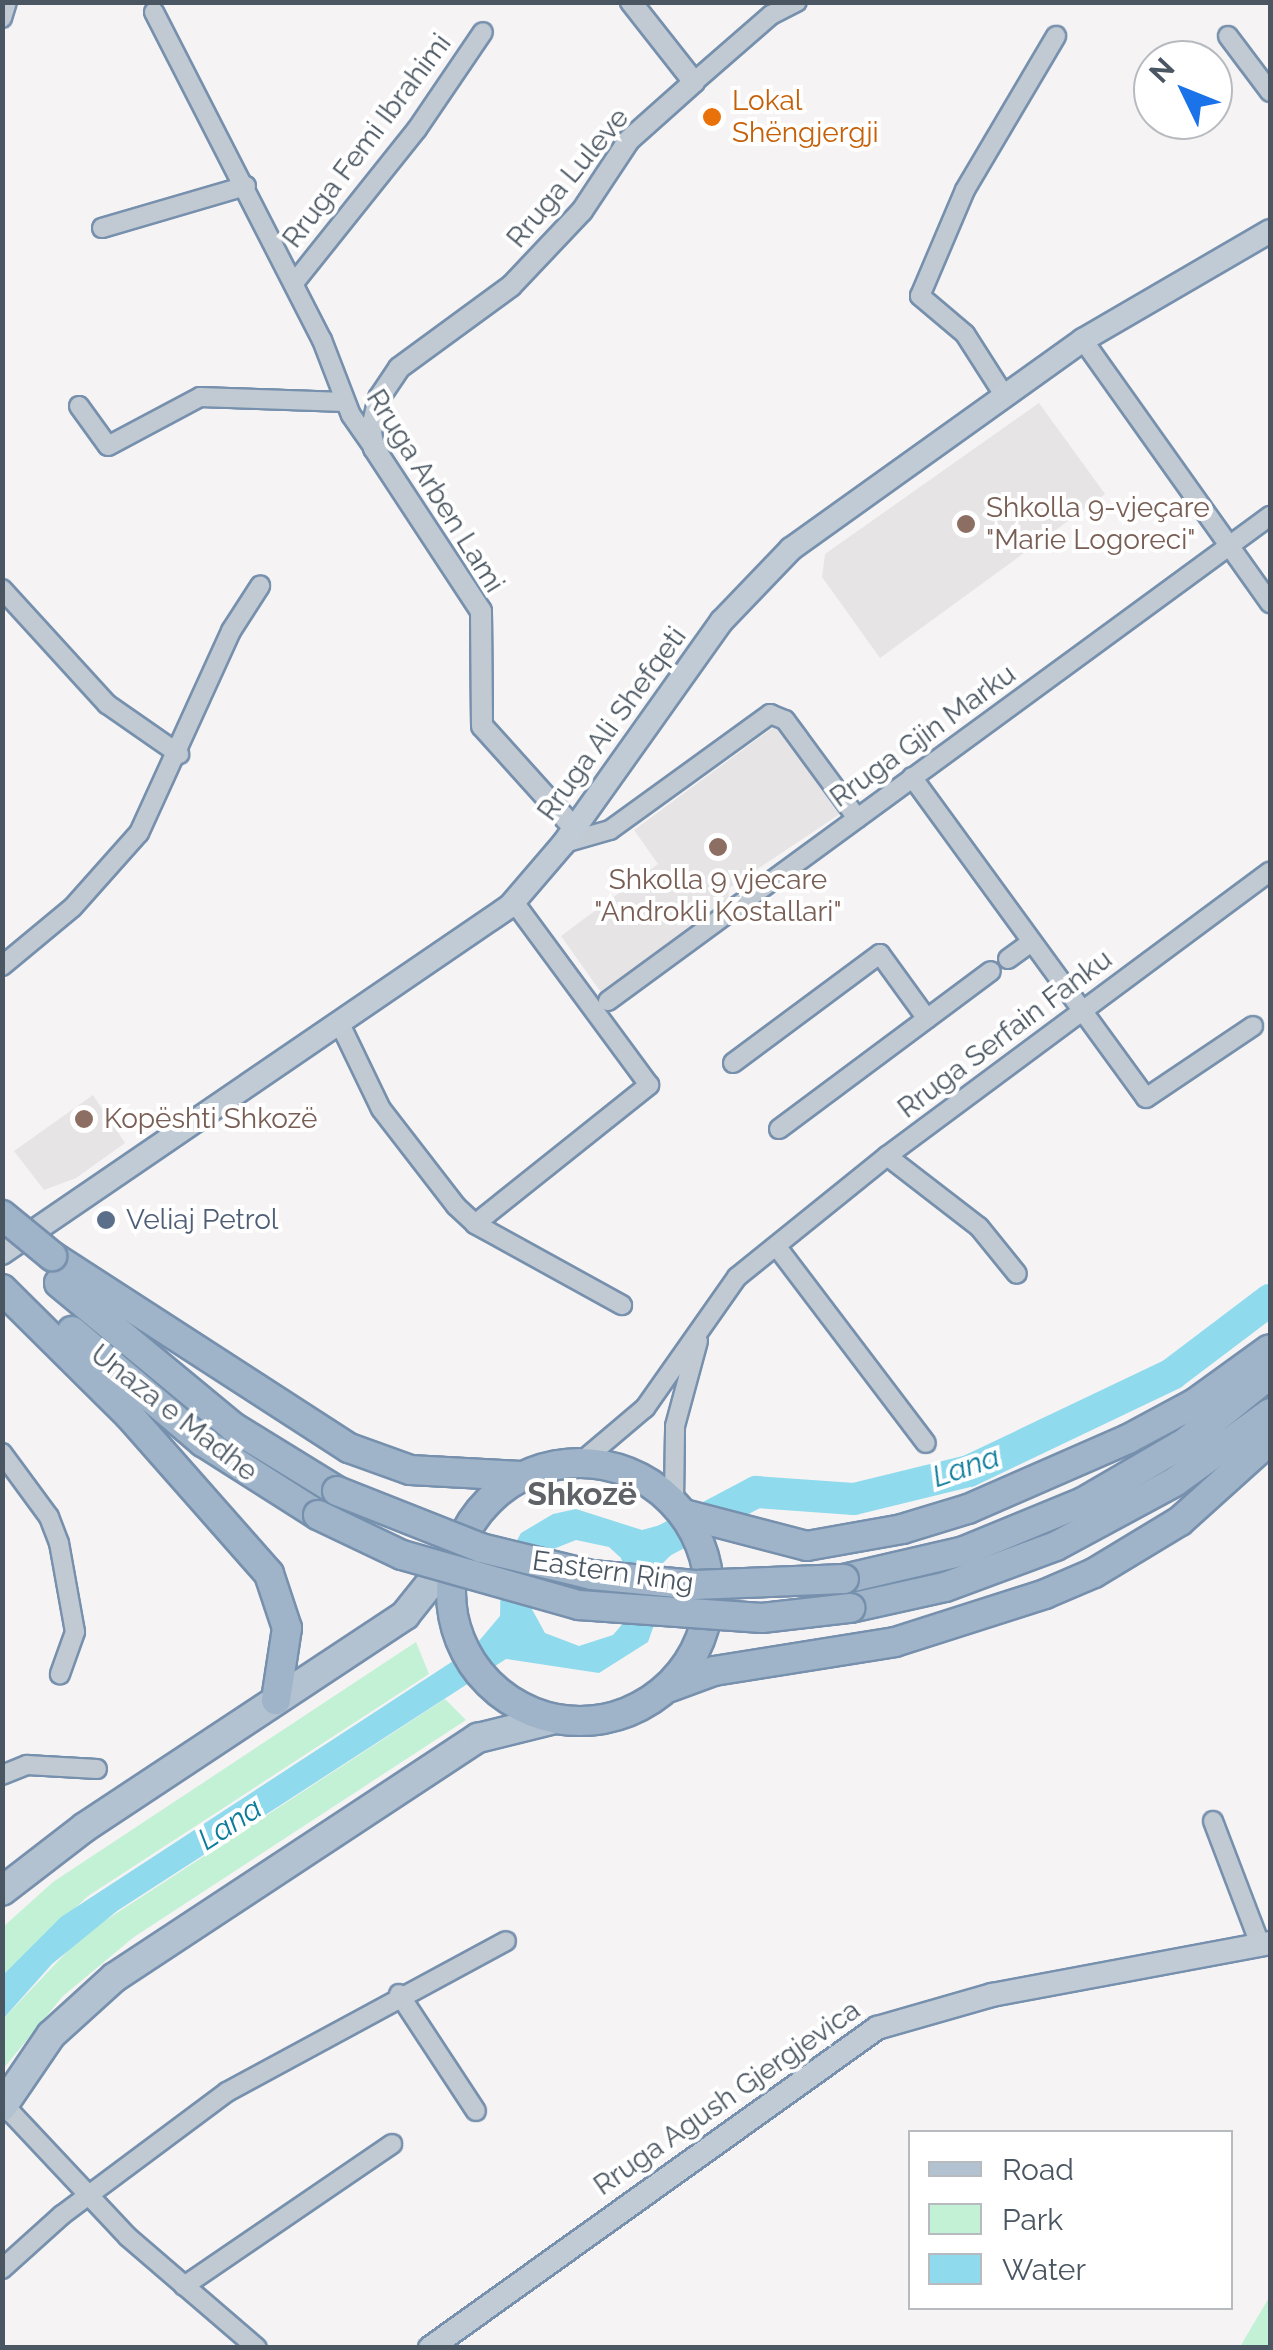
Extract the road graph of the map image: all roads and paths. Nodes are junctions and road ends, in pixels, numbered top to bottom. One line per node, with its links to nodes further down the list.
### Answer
1 (7, 2): 5 (street)
2 (631, 2): 9 (street)
3 (797, 2): 9 (street, Rruga Luleve)
4 (154, 12): 11 (street, Rruga Arben Lami)
5 (2, 18)
6 (483, 32): 14 (street, Rruga Femi Ibrahimi)
7 (1056, 36): 16 (street)
8 (1228, 36): 10 (street)
9 (694, 82): 19 (street, Rruga Luleve)
10 (1270, 92)
11 (246, 186): 12 (street); 14 (street, Rruga Arben Lami)
12 (102, 228)
13 (1270, 231): 15 (main road, Rruga Ali Shefqeti)
14 (294, 283): 17 (street, Rruga Arben Lami)
15 (1083, 340): 16 (main road, Rruga Ali Shefqeti); 21 (street)
16 (1004, 395): 28 (main road, Rruga Ali Shefqeti)
17 (345, 402): 18 (street); 19 (street, Rruga Arben Lami)
18 (80, 406)
19 (378, 453): 28 (street, Rruga Arben Lami)
20 (1270, 516): 21 (street, Rruga Gjin Marku)
21 (1229, 547): 24 (street); 26 (street, Rruga Gjin Marku)
22 (260, 586): 25 (street)
23 (2, 589): 25 (street)
24 (1270, 603)
25 (179, 754): 33 (street)
26 (912, 777): 27 (street, Rruga Gjin Marku); 31 (street)
27 (856, 818): 28 (street); 35 (street, Rruga Gjin Marku)
28 (569, 836): 30 (main road, Rruga Ali Shefqeti)
29 (1270, 872): 36 (street, Rruga Serfain Fanku)
30 (514, 902): 38 (main road, Rruga Ali Shefqeti); 44 (street)
31 (1031, 942): 32 (street); 36 (street)
32 (1008, 959)
33 (2, 966)
34 (990, 971): 37 (street)
35 (608, 1001)
36 (1081, 1011): 39 (street); 42 (street, Rruga Serfain Fanku)
37 (927, 1019): 40 (street); 41 (street)
38 (340, 1026): 44 (street); 47 (main road, Rruga Ali Shefqeti)
39 (1254, 1026)
40 (733, 1063)
41 (778, 1129)
42 (887, 1156): 46 (street, Rruga Serfain Fanku); 49 (street)
43 (2, 1215): 48 (highway, bridge)
44 (475, 1224): 51 (street)
45 (2, 1234): 48 (highway)
46 (777, 1248): 52 (street, Rruga Serfain Fanku); 57 (street)
47 (2, 1253)
48 (50, 1265): 54 (highway, Eastern Ring, bridge); 60 (highway)
49 (1018, 1274)
50 (10, 1287): 55 (highway, Unaza e Madhe, bridge); 66 (highway)
51 (622, 1305)
52 (702, 1326): 59 (street, Rruga Serfain Fanku); 61 (street, Rruga Serfain Fanku)
53 (1270, 1349): 62 (highway)
54 (1270, 1374)
55 (1270, 1413)
56 (1270, 1440): 65 (highway)
57 (926, 1443)
58 (2, 1452): 64 (street)
59 (581, 1462): 60 (highway); 61 (highway)
60 (521, 1476): 63 (highway)
61 (680, 1508): 62 (highway)
62 (712, 1535): 65 (highway)
63 (457, 1550): 66 (main road); 67 (highway)
64 (60, 1674)
65 (668, 1688): 67 (highway)
66 (276, 1700): 71 (main road)
67 (551, 1720): 75 (main road)
68 (97, 1769): 69 (street)
69 (2, 1775)
70 (1213, 1821): 73 (street)
71 (2, 1892)
72 (506, 1942): 74 (street)
73 (1266, 1944): 81 (main road, Rruga Agush Gjergjevica)
74 (399, 1994): 76 (street); 78 (street)
75 (3, 2106): 78 (street)
76 (476, 2111)
77 (392, 2144): 80 (street)
78 (88, 2194): 79 (street); 80 (street)
79 (2, 2269)
80 (184, 2286): 82 (street)
81 (437, 2346)
82 (257, 2348)

